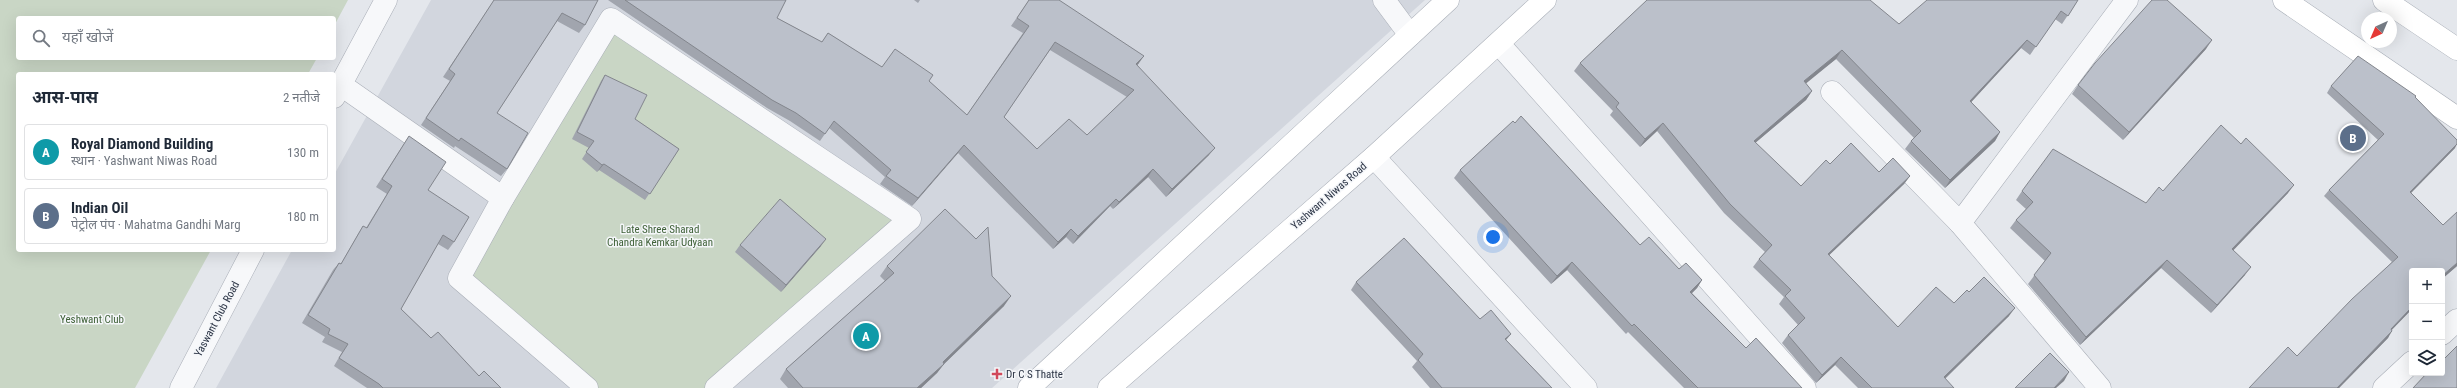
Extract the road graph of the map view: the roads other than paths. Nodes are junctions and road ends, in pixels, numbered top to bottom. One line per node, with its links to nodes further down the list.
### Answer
1 (386, 0): 11 (street)
2 (1384, 0): 8 (street)
3 (1448, 0): 8 (main road)
4 (1545, 0): 9 (main road, Yashwant Niwas Road)
5 (2127, 0): 16 (street)
6 (2284, 0): 13 (main road)
7 (2384, 0): 10 (main road)
8 (1410, 35): 24 (main road)
9 (1499, 44): 14 (main road, Yashwant Niwas Road); 27 (street)
10 (2457, 49)
11 (337, 91): 15 (street)
12 (1832, 92): 16 (street)
13 (2457, 118)
14 (1374, 157): 25 (main road, Yashwant Niwas Road); 26 (street)
15 (503, 198): 22 (street); 23 (street)
16 (1960, 223): 28 (street)
17 (252, 252): 21 (street, Yaswant Club Road)
18 (2457, 320): 19 (street)
19 (2445, 331)
20 (2409, 365): 29 (street)
21 (181, 388)
22 (587, 388)
23 (716, 388)
24 (1029, 388)
25 (1109, 388)
26 (1586, 388)
27 (1805, 388)
28 (2100, 388)
29 (2384, 388)

